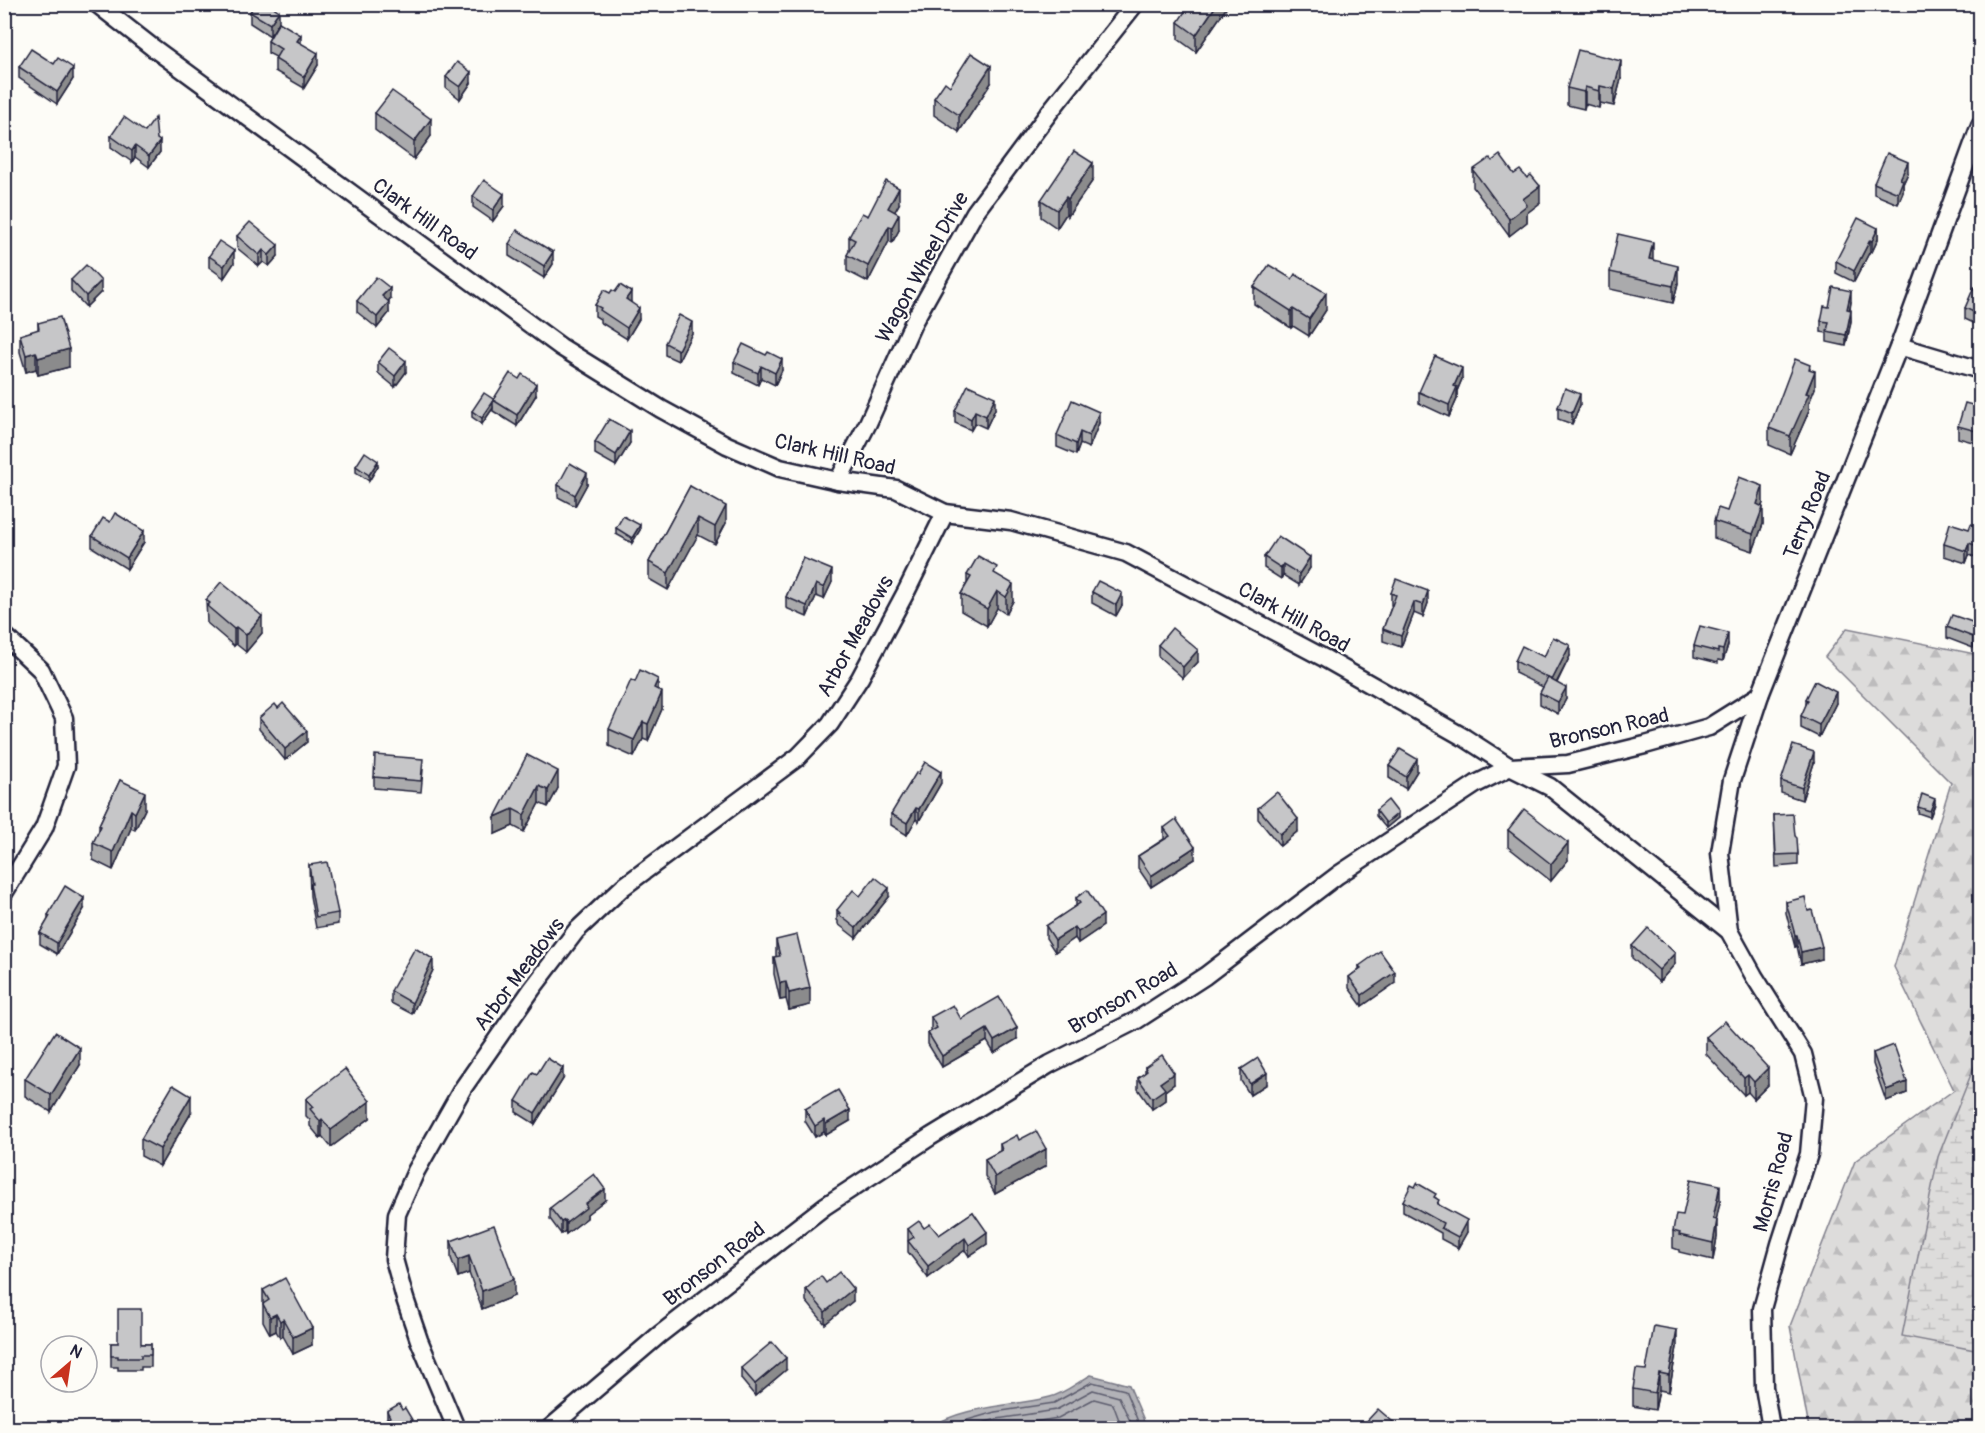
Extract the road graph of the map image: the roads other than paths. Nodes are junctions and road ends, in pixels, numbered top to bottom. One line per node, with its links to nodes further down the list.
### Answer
1 (97, 4): 6 (street, Clark Hill Road)
2 (1135, 4): 6 (street, Wagon Wheel Drive)
3 (1980, 125): 4 (street, Terry Road)
4 (1899, 346): 5 (street); 9 (street, Terry Road)
5 (1980, 370)
6 (838, 481): 7 (street, Clark Hill Road)
7 (945, 513): 10 (street, Clark Hill Road); 13 (street, Arbor Meadows)
8 (4, 635): 11 (street)
9 (1760, 696): 10 (street, Bronson Road); 12 (street, Terry Road)
10 (1510, 767): 12 (street, Clark Hill Road); 14 (street, Bronson Road)
11 (4, 894)
12 (1729, 931): 15 (street, Morris Road)
13 (456, 1428)
14 (550, 1428)
15 (1772, 1428)

